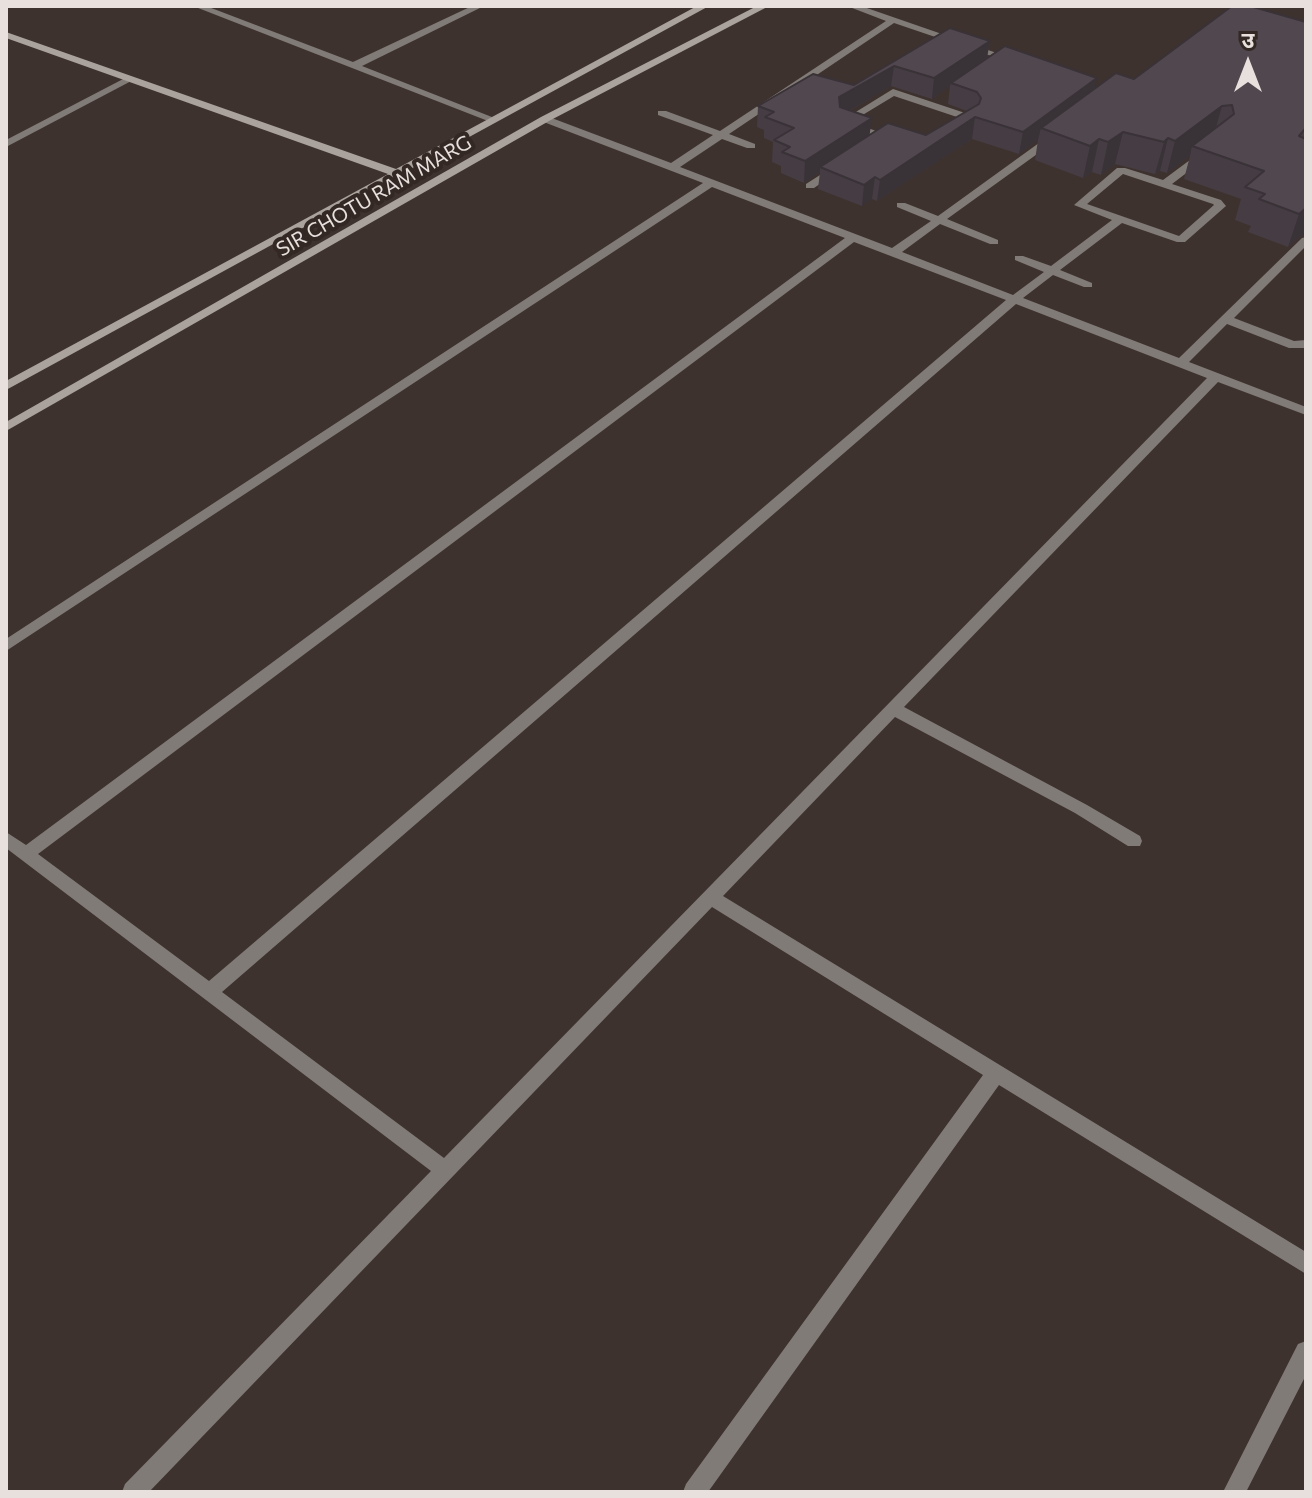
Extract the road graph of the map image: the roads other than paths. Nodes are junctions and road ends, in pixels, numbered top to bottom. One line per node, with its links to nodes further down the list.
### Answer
1 (199, 6): 11 (street)
2 (479, 6): 11 (street)
3 (704, 6): 16 (street, SIR CHOTU RAM MARG)
4 (764, 6): 17 (street, SIR CHOTU RAM MARG)
5 (852, 6): 6 (street)
6 (893, 20): 8 (street); 19 (street)
7 (6, 35): 12 (street)
8 (1003, 58): 9 (street); 10 (street)
9 (1017, 62)
10 (992, 65)
11 (353, 66): 16 (street)
12 (130, 79): 21 (street); 27 (street)
13 (945, 97): 14 (street)
14 (934, 105): 20 (street); 20 (street)
15 (662, 113): 19 (street)
16 (492, 119): 27 (street, SIR CHOTU RAM MARG)
17 (545, 119): 26 (street); 48 (street, SIR CHOTU RAM MARG)
18 (1067, 127): 33 (street)
19 (720, 135): 23 (street); 26 (street)
20 (883, 138): 22 (street)
21 (6, 144)
22 (872, 145)
23 (751, 146)
24 (1208, 151): 29 (street)
25 (847, 162): 30 (street)
26 (671, 168): 28 (street)
27 (396, 173): 46 (street, SIR CHOTU RAM MARG)
28 (711, 183): 34 (street); 49 (street)
29 (1165, 184): 32 (street); 32 (street)
30 (810, 186)
31 (901, 205): 33 (street)
32 (1119, 220): 39 (street)
33 (941, 221): 36 (street); 37 (street)
34 (853, 237): 37 (street); 53 (street)
35 (1306, 240): 42 (street)
36 (994, 242)
37 (893, 253): 41 (street)
38 (1019, 258): 39 (street)
39 (1051, 271): 40 (street); 41 (street)
40 (1088, 285)
41 (1015, 299): 44 (street); 55 (street)
42 (1225, 319): 43 (street); 44 (street)
43 (1306, 344)
44 (1181, 363): 45 (street)
45 (1216, 376): 47 (street); 50 (street)
46 (6, 386)
47 (1306, 411)
48 (6, 427)
49 (6, 646)
50 (894, 709): 52 (street); 54 (street)
51 (6, 839): 53 (street)
52 (1134, 841)
53 (26, 854): 55 (street)
54 (711, 897): 56 (street); 57 (street)
55 (209, 992): 57 (street)
56 (996, 1073): 58 (street); 61 (street)
57 (445, 1170): 60 (street)
58 (1306, 1264)
59 (1306, 1352): 62 (street)
60 (133, 1492)
61 (694, 1492)
62 (1234, 1492)

